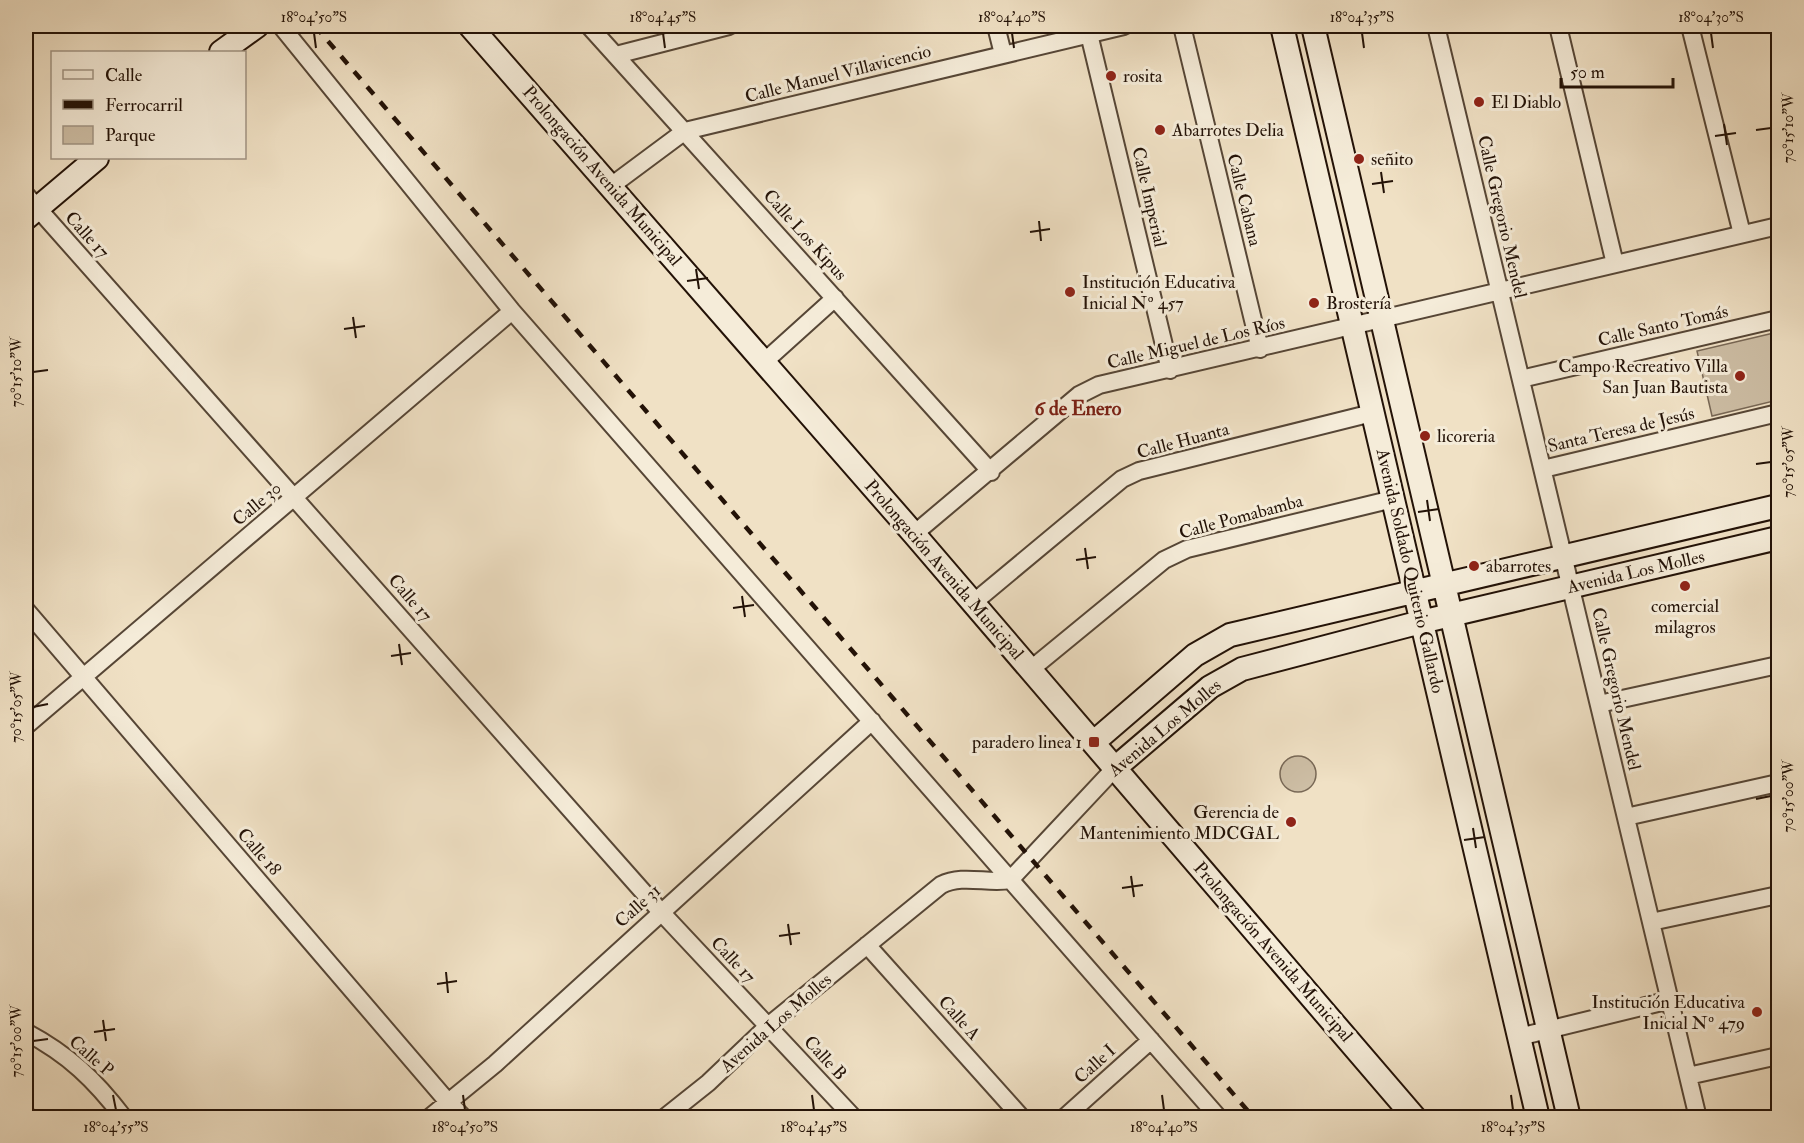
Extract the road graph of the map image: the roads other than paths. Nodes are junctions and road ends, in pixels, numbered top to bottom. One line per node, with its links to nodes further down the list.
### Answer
1 (257, 26): 15 (street)
2 (281, 26): 27 (street)
3 (470, 26): 20 (street, Prolongación Avenida Municipal)
4 (589, 26): 17 (street, Calle Los Kipus)
5 (729, 26): 17 (street)
6 (996, 26): 16 (street)
7 (1124, 26): 14 (street, Calle Manuel Villavicencio)
8 (1182, 26): 31 (street, Calle Cabana)
9 (1281, 26): 30 (street, Avenida Soldado Quiterio Gallardo)
10 (1313, 26): 29 (street, Avenida Soldado Quiterio Gallardo)
11 (1437, 26): 25 (street, Calle Gregorio Mendel)
12 (1558, 26): 24 (street)
13 (1690, 26): 23 (street)
14 (1089, 34): 16 (street, Calle Manuel Villavicencio); 33 (street, Calle Imperial)
15 (223, 51)
16 (1003, 54): 18 (street, Calle Manuel Villavicencio)
17 (616, 55): 18 (street, Calle Los Kipus)
18 (685, 131): 20 (street, Calle Manuel Villavicencio); 26 (street, Calle Los Kipus)
19 (96, 159): 21 (street)
20 (611, 186): 32 (street, Prolongación Avenida Municipal)
21 (29, 207): 39 (street, Calle 17)
22 (1779, 226): 23 (street, Calle Miguel de Los Ríos)
23 (1742, 234): 24 (street, Calle Miguel de Los Ríos)
24 (1615, 264): 25 (street, Calle Miguel de Los Ríos)
25 (1500, 291): 29 (street, Calle Miguel de Los Ríos); 34 (street, Calle Gregorio Mendel)
26 (835, 298): 32 (street); 38 (street, Calle Los Kipus)
27 (512, 311): 39 (street, Calle 30); 56 (street)
28 (1779, 319): 34 (street, Calle Santo Tomás)
29 (1382, 320): 30 (street, Calle Miguel de Los Ríos); 45 (street, Avenida Soldado Quiterio Gallardo)
30 (1352, 327): 31 (street, Calle Miguel de Los Ríos); 35 (street, Avenida Soldado Quiterio Gallardo)
31 (1260, 349): 33 (street, Calle Miguel de Los Ríos)
32 (764, 362): 42 (street, Prolongación Avenida Municipal)
33 (1170, 370): 38 (street, Calle Miguel de Los Ríos)
34 (1521, 379): 37 (street, Calle Gregorio Mendel)
35 (1372, 413): 40 (street, Avenida Soldado Quiterio Gallardo); 48 (street, Calle Huanta)
36 (1779, 413): 37 (street, Santa Teresa de Jesús)
37 (1542, 469): 44 (street, Calle Gregorio Mendel)
38 (991, 472): 42 (street, Calle Miguel de Los Ríos)
39 (295, 497): 54 (street, Calle 30); 64 (street, Calle 17)
40 (1393, 499): 47 (street, Avenida Soldado Quiterio Gallardo); 53 (street, Calle Pomabamba)
41 (1779, 506): 44 (street, Avenida Los Molles)
42 (914, 534): 48 (street, Prolongación Avenida Municipal)
43 (1779, 538): 46 (street, Avenida Los Molles)
44 (1564, 557): 45 (street, Avenida Los Molles); 46 (street, Calle Gregorio Mendel)
45 (1445, 585): 47 (street, Avenida Los Molles); 50 (street, Avenida Soldado Quiterio Gallardo)
46 (1571, 587): 50 (street, Avenida Los Molles); 55 (street, Calle Gregorio Mendel)
47 (1414, 592): 51 (street, Avenida Soldado Quiterio Gallardo); 58 (street, Avenida Los Molles)
48 (973, 603): 53 (street, Prolongación Avenida Municipal)
49 (26, 610): 54 (street, Calle 18)
50 (1452, 615): 51 (street, Avenida Los Molles); 69 (street, Avenida Soldado Quiterio Gallardo)
51 (1422, 622): 59 (street, Avenida Los Molles); 71 (street, Avenida Soldado Quiterio Gallardo)
52 (1779, 665): 55 (street)
53 (1030, 670): 58 (street, Prolongación Avenida Municipal)
54 (82, 677): 57 (street, Calle 30); 75 (street, Calle 18)
55 (1599, 704): 61 (street, Calle Gregorio Mendel)
56 (872, 721): 62 (street); 64 (street, Calle 31)
57 (26, 726)
58 (1094, 742): 59 (street, Prolongación Avenida Municipal)
59 (1115, 768): 62 (street, Avenida Los Molles); 84 (street, Prolongación Avenida Municipal)
60 (1779, 783): 61 (street)
61 (1626, 817): 65 (street, Calle Gregorio Mendel)
62 (1010, 880): 66 (street, Avenida Los Molles); 72 (street)
63 (1779, 895): 65 (street)
64 (661, 912): 68 (street, Calle 17); 75 (street, Calle 31)
65 (1651, 922): 67 (street, Calle Gregorio Mendel)
66 (867, 945): 68 (street, Avenida Los Molles); 81 (street, Calle A)
67 (1670, 1000): 69 (street); 74 (street, Calle Gregorio Mendel)
68 (768, 1026): 76 (street, Avenida Los Molles); 80 (street, Calle B)
69 (1549, 1029): 71 (street); 86 (street, Avenida Soldado Quiterio Gallardo)
70 (26, 1032): 77 (street, Calle P)
71 (1519, 1037): 85 (street, Avenida Soldado Quiterio Gallardo)
72 (1151, 1040): 82 (street, Calle I); 83 (street)
73 (1779, 1056): 74 (street)
74 (1688, 1076): 87 (street, Calle Gregorio Mendel)
75 (448, 1102): 78 (street, Calle 31); 79 (street, Calle 18)
76 (675, 1115)
77 (124, 1118)
78 (429, 1118)
79 (464, 1118)
80 (854, 1118)
81 (1022, 1118)
82 (1064, 1118)
83 (1219, 1118)
84 (1415, 1118)
85 (1538, 1118)
86 (1569, 1118)
87 (1698, 1118)

